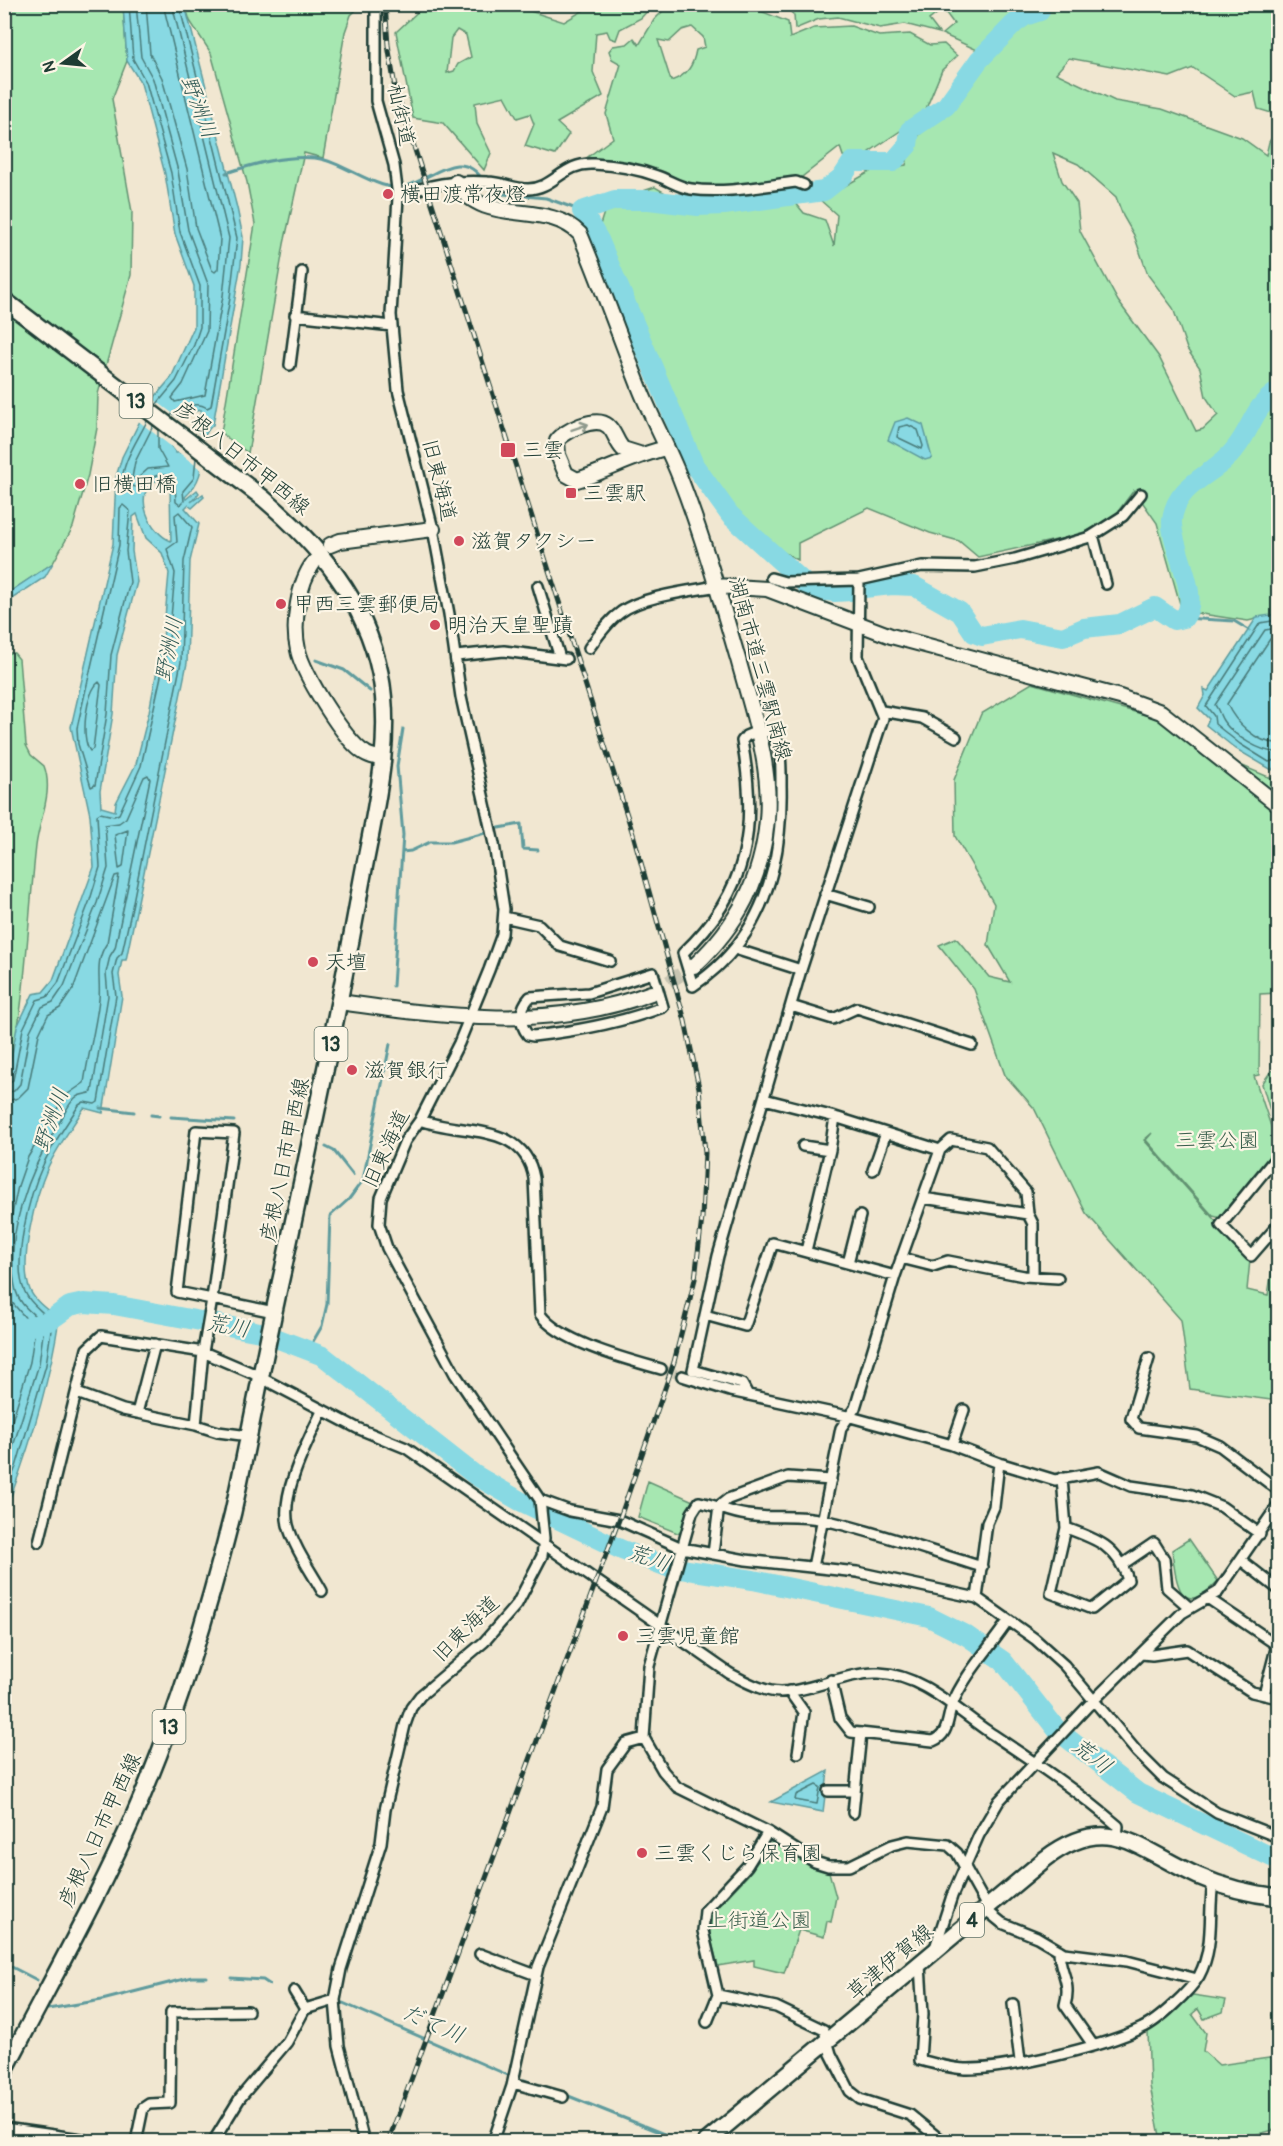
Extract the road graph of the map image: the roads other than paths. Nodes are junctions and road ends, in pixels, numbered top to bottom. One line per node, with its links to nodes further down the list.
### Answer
1 (376, 4): 4 (street, 杣街道)
2 (456, 182): 3 (street); 4 (street); 11 (street, 湖南市道三雲駅南線)
3 (804, 185)
4 (398, 191): 8 (street, 旧東海道)
5 (302, 272): 7 (street)
6 (6, 300): 30 (main road, 彦根八日市甲西線 / 13)
7 (295, 315): 8 (street); 9 (street)
8 (392, 326): 15 (street, 旧東海道)
9 (290, 365)
10 (617, 444): 12 (street); 13 (street); 13 (street, one-way to 10)
11 (666, 448): 12 (street); 23 (street, 湖南市道三雲駅南線)
12 (639, 454): 13 (street)
13 (599, 472)
14 (1141, 494): 16 (street)
15 (433, 529): 17 (street); 26 (street, 旧東海道)
16 (1093, 535): 20 (street); 21 (street)
17 (330, 545)
18 (314, 562): 30 (street)
19 (771, 578): 20 (street)
20 (859, 580): 24 (street)
21 (1106, 584)
22 (538, 586): 26 (street)
23 (717, 586): 24 (street); 25 (street); 28 (street, 湖南市道三雲駅南線)
24 (856, 624): 27 (street); 31 (street)
25 (590, 648)
26 (456, 656): 34 (street, 旧東海道)
27 (882, 711): 29 (street); 32 (street)
28 (758, 731): 35 (street); 35 (street); 37 (street, 湖南市道三雲駅南線)
29 (956, 737)
30 (382, 759): 40 (main road, 彦根八日市甲西線 / 13)
31 (1278, 805)
32 (825, 894): 33 (street); 38 (street)
33 (869, 907)
34 (504, 917): 36 (street); 42 (street, 旧東海道)
35 (735, 949): 38 (street)
36 (610, 961)
37 (694, 966)
38 (801, 970): 41 (street)
39 (651, 993): 43 (street)
40 (340, 1002): 42 (street); 65 (main road, 彦根八日市甲西線 / 13)
41 (791, 1006): 44 (street); 45 (street)
42 (469, 1017): 43 (street); 47 (street, 旧東海道)
43 (521, 1017): 43 (street)
44 (972, 1045)
45 (764, 1099): 46 (street); 66 (street)
46 (835, 1117): 48 (street); 50 (street)
47 (420, 1120): 70 (street); 86 (street, 旧東海道)
48 (886, 1133): 51 (street); 53 (street)
49 (803, 1146): 50 (street)
50 (830, 1150): 58 (street)
51 (940, 1150): 54 (street); 55 (street)
52 (1278, 1155): 57 (street)
53 (873, 1170)
54 (923, 1198): 55 (street); 59 (street)
55 (1028, 1214): 62 (street)
56 (860, 1216): 60 (street)
57 (1278, 1225)
58 (806, 1251): 60 (street); 66 (street)
59 (901, 1258): 61 (street); 62 (street)
60 (848, 1263): 61 (street)
61 (895, 1276): 78 (street)
62 (1033, 1276): 63 (street)
63 (1058, 1278)
64 (212, 1299): 64 (street); 65 (street); 68 (street)
65 (274, 1312): 72 (main road, 彦根八日市甲西線 / 13)
66 (705, 1316): 74 (street)
67 (155, 1344): 68 (street); 73 (street); 77 (street)
68 (203, 1349): 72 (street); 79 (street)
69 (1149, 1358): 85 (street)
70 (661, 1370)
71 (682, 1376): 74 (street)
72 (261, 1378): 76 (street); 80 (main road, 彦根八日市甲西線 / 13)
73 (77, 1392): 77 (street); 93 (street)
74 (748, 1395): 78 (street)
75 (964, 1410): 81 (street)
76 (322, 1411): 92 (street); 101 (street)
77 (137, 1413): 79 (street)
78 (847, 1416): 81 (street); 84 (street)
79 (196, 1425): 80 (street)
80 (249, 1436): 145 (main road, 彦根八日市甲西線 / 13)
81 (952, 1445): 82 (street)
82 (999, 1463): 83 (street); 99 (street)
83 (1062, 1478): 90 (street); 91 (street)
84 (831, 1480): 88 (street); 89 (street)
85 (1278, 1490)
86 (540, 1500): 92 (street, 旧東海道); 94 (street)
87 (1278, 1505): 91 (street)
88 (719, 1506): 89 (street); 94 (street); 95 (street)
89 (823, 1519): 98 (street); 99 (street)
90 (1066, 1528): 97 (street); 97 (street)
91 (1260, 1534): 96 (street)
92 (544, 1540): 106 (street); 137 (street, 旧東海道)
93 (39, 1542)
94 (681, 1552): 95 (street); 106 (street)
95 (713, 1554): 98 (street)
96 (1241, 1560): 100 (street); 103 (street)
97 (1123, 1564): 104 (street)
98 (813, 1567): 102 (street)
99 (982, 1567): 102 (street)
100 (1278, 1589)
101 (322, 1591)
102 (977, 1598): 105 (street)
103 (1209, 1599): 104 (street); 107 (street)
104 (1190, 1608): 108 (street)
105 (1008, 1621): 113 (street); 114 (street)
106 (661, 1626): 110 (street); 116 (street)
107 (1278, 1643): 111 (street)
108 (1142, 1654): 111 (street); 113 (street)
109 (831, 1680): 110 (street); 114 (street); 115 (street)
110 (789, 1691): 117 (street)
111 (1264, 1695): 112 (street)
112 (1278, 1698)
113 (1091, 1703): 118 (street); 124 (street)
114 (952, 1704): 115 (street); 118 (street)
115 (861, 1733): 120 (street)
116 (644, 1738): 122 (street); 133 (street)
117 (798, 1753)
118 (1037, 1763): 123 (street); 125 (street)
119 (828, 1791): 120 (street)
120 (855, 1791): 121 (street)
121 (853, 1813)
122 (768, 1832): 125 (street); 136 (street)
123 (1117, 1837): 126 (main road, 草津伊賀線 / 4); 128 (main road, 草津伊賀線 / 4)
124 (1278, 1837)
125 (965, 1868): 128 (street); 131 (street)
126 (1213, 1882): 127 (main road, 草津伊賀線 / 4); 134 (street)
127 (1278, 1897)
128 (987, 1907): 129 (street); 131 (main road, 草津伊賀線 / 4)
129 (1059, 1950): 134 (street); 143 (street)
130 (480, 1953): 133 (street)
131 (934, 1953): 132 (main road, 草津伊賀線 / 4)
132 (920, 1965): 142 (main road, 草津伊賀線 / 4); 144 (street)
133 (536, 1975): 146 (street)
134 (1197, 1979): 143 (street)
135 (294, 1991): 139 (street)
136 (718, 1995): 141 (street); 142 (street)
137 (335, 2000): 139 (street); 153 (street, 旧東海道)
138 (1013, 2004): 144 (street)
139 (305, 2009): 152 (street)
140 (248, 2011): 151 (street)
141 (707, 2022)
142 (828, 2042): 148 (street); 155 (main road, 草津伊賀線 / 4)
143 (1093, 2045): 144 (street)
144 (1020, 2061)
145 (4, 2072)
146 (513, 2083): 147 (street); 154 (street)
147 (563, 2097)
148 (928, 2128): 156 (street); 157 (street)
149 (4, 2131): 150 (main road)
150 (81, 2142)
151 (136, 2142)
152 (213, 2142)
153 (364, 2142)
154 (493, 2142)
155 (706, 2142)
156 (930, 2142)
157 (943, 2142)

